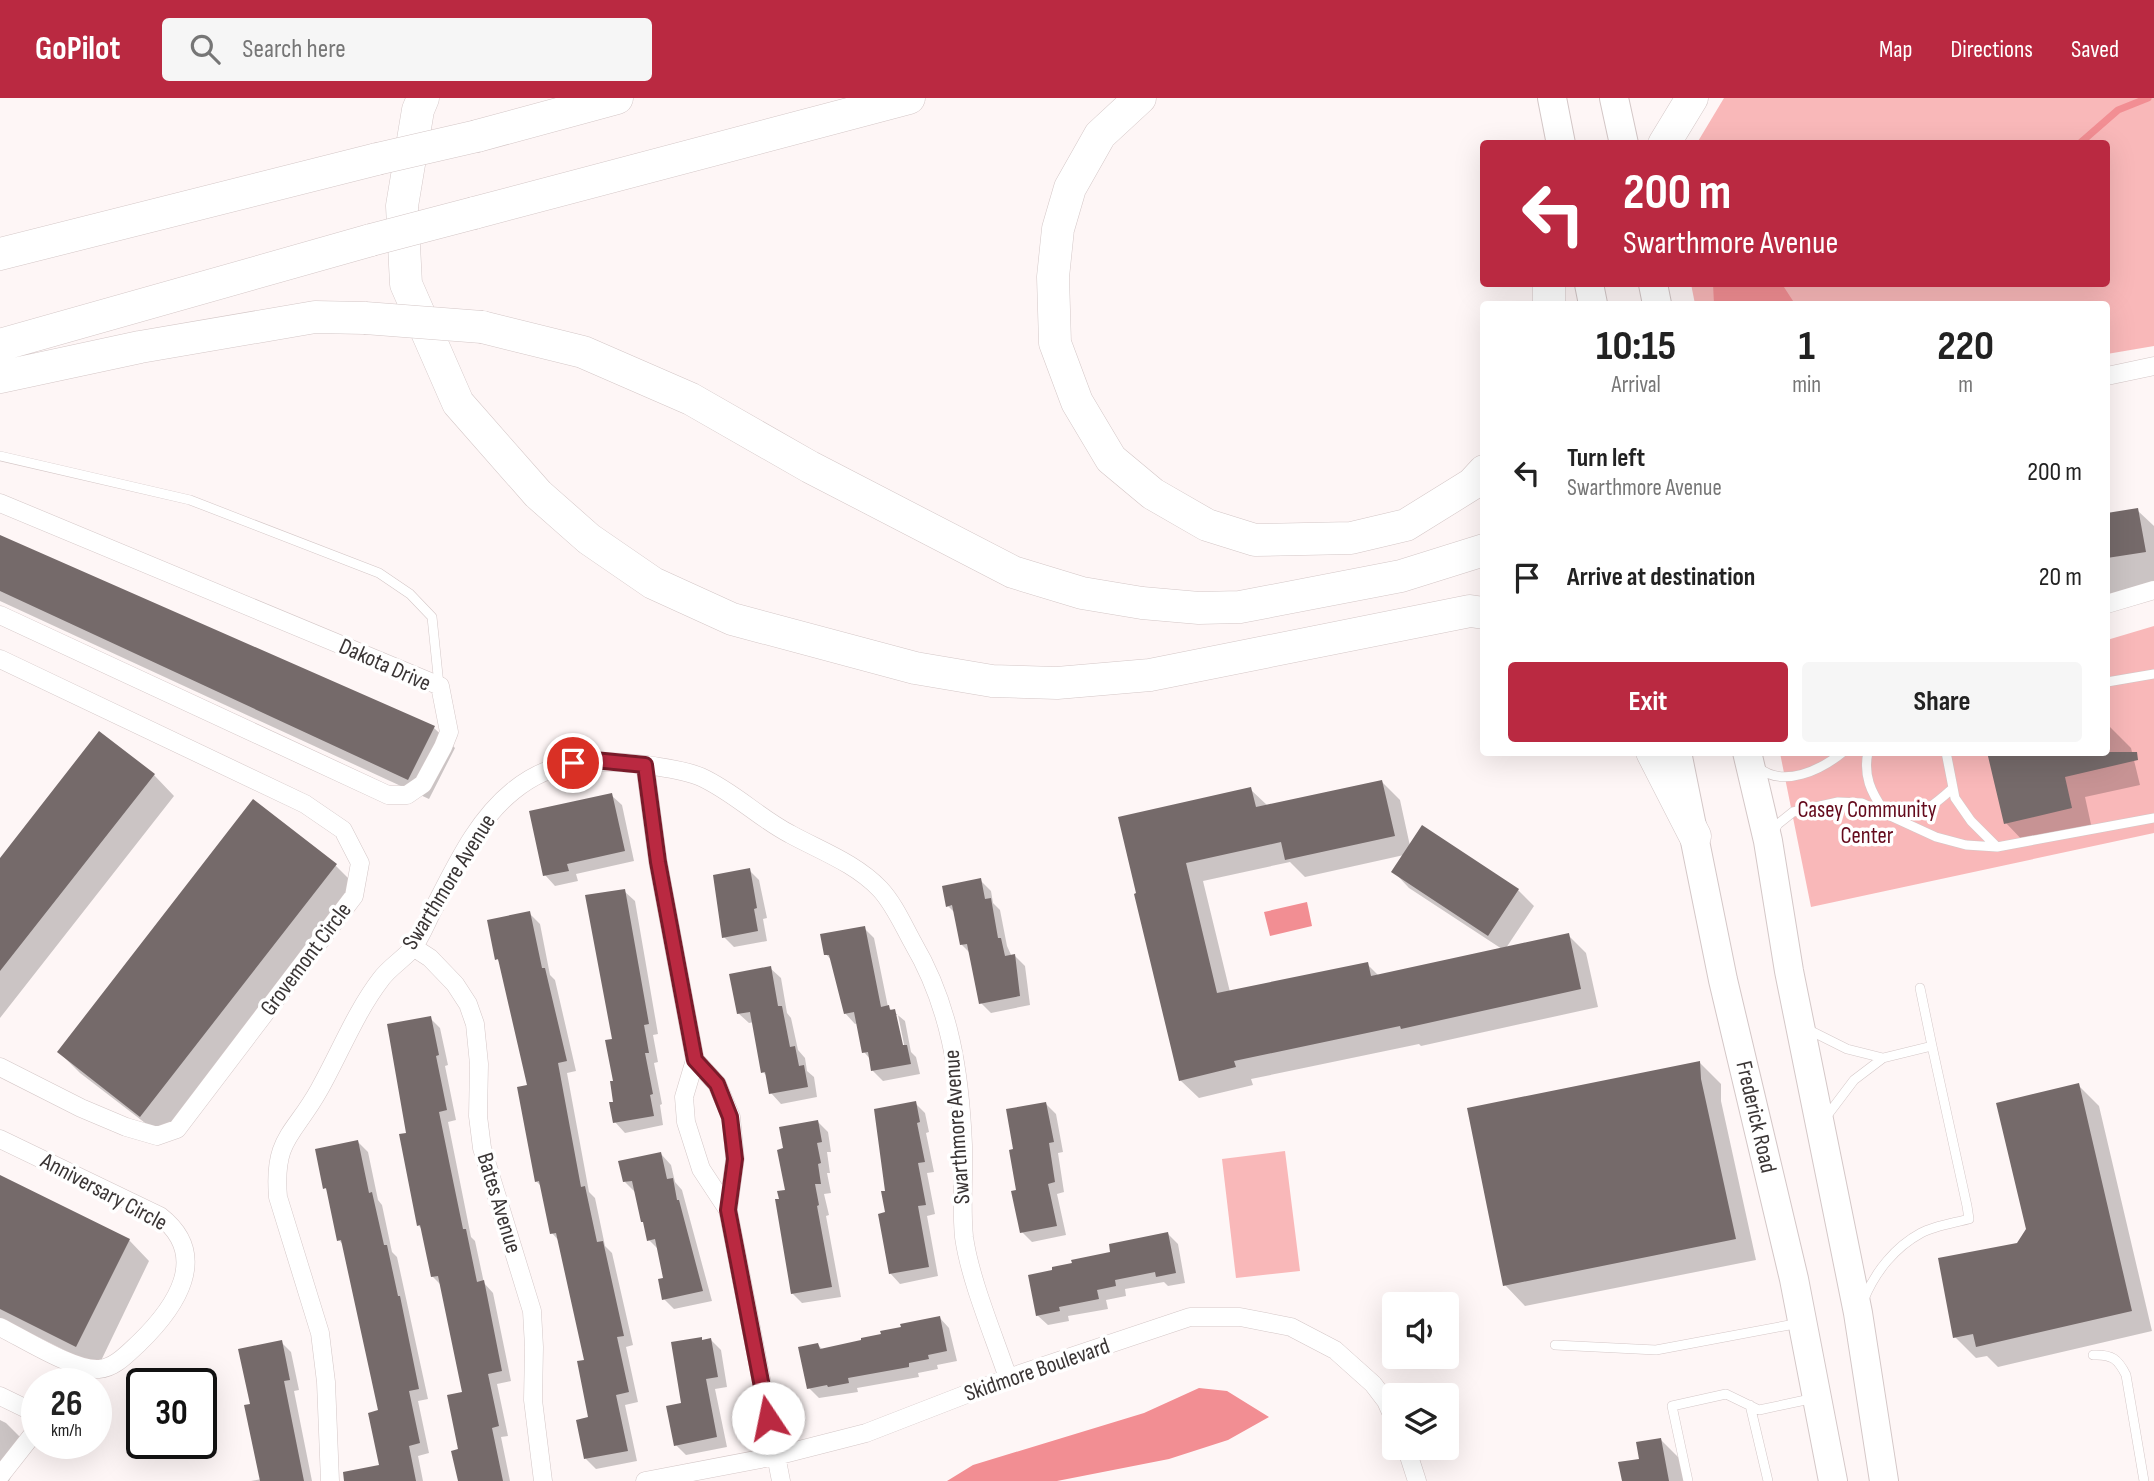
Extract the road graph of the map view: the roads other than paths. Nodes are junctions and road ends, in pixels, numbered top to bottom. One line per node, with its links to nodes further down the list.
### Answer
1 (423, 98): 24 (highway)
2 (617, 98): 11 (highway, bridge)
3 (909, 98): 12 (highway, bridge)
4 (1140, 98): 17 (highway)
5 (1552, 98): 8 (main road)
6 (1615, 98): 9 (main road)
7 (1692, 98): 10 (highway)
8 (1560, 140)
9 (1623, 140)
10 (1666, 140)
11 (0, 254)
12 (0, 345)
13 (2154, 366): 14 (street)
14 (2110, 375)
15 (0, 377): 21 (highway, bridge)
16 (0, 456): 29 (lane)
17 (1480, 475)
18 (0, 503): 29 (street, Dakota Drive)
19 (1480, 551): 21 (highway)
20 (1480, 559): 21 (highway)
21 (1452, 561)
22 (2154, 590): 23 (street)
23 (2110, 603)
24 (1480, 612)
25 (0, 615): 29 (street, Dakota Drive)
26 (0, 659): 50 (street, Grovemont Circle)
27 (2154, 674): 28 (lane)
28 (2110, 681)
29 (440, 686)
30 (1654, 756): 41 (highway)
31 (1679, 756): 41 (main road, Frederick Road)
32 (1837, 756): 35 (lane)
33 (1868, 756): 38 (lane)
34 (1947, 756): 37 (lane)
35 (1748, 757): 42 (main road)
36 (645, 765): 44 (street, Swarthmore Avenue); 49 (street); 59 (street, Swarthmore Avenue)
37 (1953, 788): 39 (lane); 43 (lane)
38 (1885, 813): 39 (lane); 42 (lane)
39 (1894, 818): 43 (lane)
40 (2154, 818): 43 (lane)
41 (1695, 836): 55 (main road, Frederick Road)
42 (1768, 841): 46 (main road)
43 (1997, 847)
44 (413, 947): 70 (street, Swarthmore Avenue); 71 (street, Bates Avenue)
45 (1920, 988): 47 (lane)
46 (1802, 1026): 48 (lane); 51 (main road)
47 (1932, 1046): 48 (lane); 54 (lane)
48 (1883, 1058): 51 (lane)
49 (695, 1060): 53 (street); 53 (street)
50 (0, 1068)
51 (1819, 1127): 54 (main road)
52 (0, 1139): 56 (street, Anniversary Circle)
53 (728, 1210): 66 (street)
54 (1858, 1314): 77 (main road)
55 (1802, 1322): 57 (lane); 62 (main road, Frederick Road)
56 (0, 1327)
57 (1555, 1345)
58 (2093, 1356): 78 (lane)
59 (1008, 1378): 61 (street, Skidmore Boulevard); 66 (street, Skidmore Boulevard)
60 (0, 1396): 64 (street)
61 (1382, 1396)
62 (1817, 1398): 63 (lane); 69 (main road, Frederick Road)
63 (1750, 1405): 75 (lane); 76 (lane)
64 (21, 1406)
65 (21, 1449): 68 (street)
66 (776, 1455): 72 (street, Skidmore Boulevard); 73 (street)
67 (1410, 1460): 74 (street)
68 (0, 1476)
69 (1829, 1480)
70 (330, 1481)
71 (543, 1481)
72 (645, 1481)
73 (781, 1481)
74 (1417, 1481)
75 (1688, 1481)
76 (1768, 1481)
77 (1884, 1481)
78 (2144, 1481)

